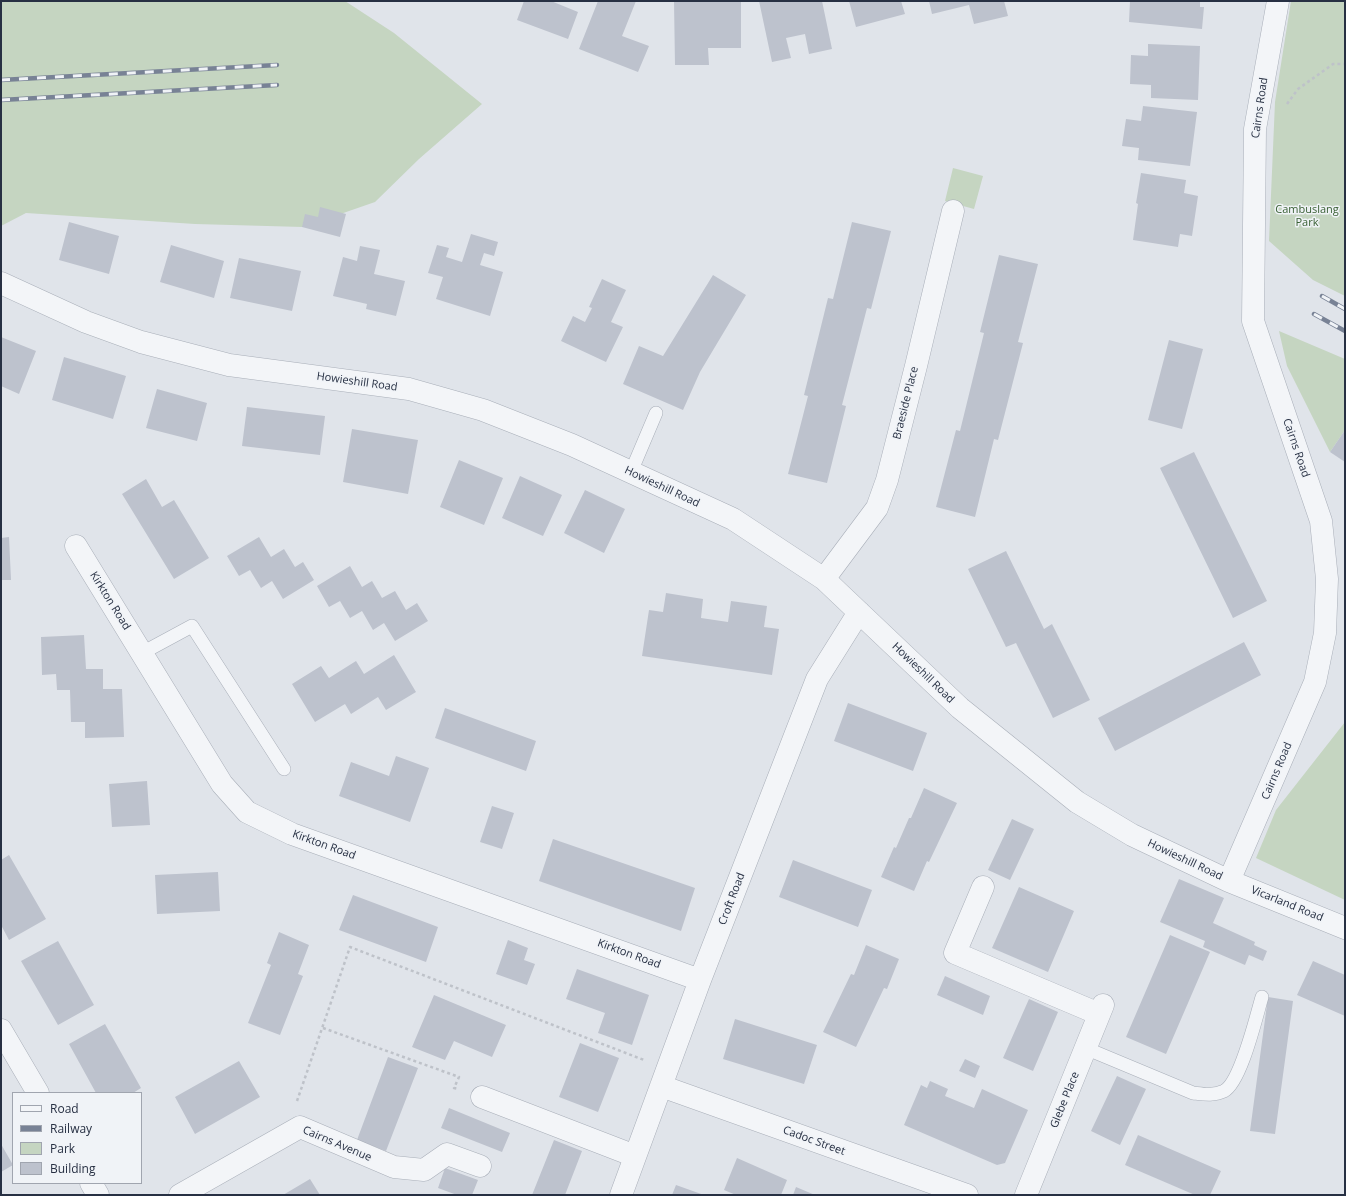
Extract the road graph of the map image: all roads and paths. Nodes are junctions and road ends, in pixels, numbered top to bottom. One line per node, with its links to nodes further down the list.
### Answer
1 (1278, 1): 13 (street, Cairns Road)
2 (1345, 64): 3 (path)
3 (1284, 107)
4 (953, 211): 9 (street, Braeside Place)
5 (1, 283): 7 (street, Howieshill Road)
6 (656, 413): 7 (lane)
7 (631, 472): 9 (street, Howieshill Road)
8 (76, 546): 11 (street, Kirkton Road)
9 (824, 579): 10 (street, Howieshill Road)
10 (859, 612): 13 (street, Howieshill Road); 16 (street, Croft Road)
11 (142, 653): 12 (lane); 16 (street, Kirkton Road)
12 (284, 769)
13 (1229, 881): 15 (street, Vicarland Road)
14 (983, 887): 20 (street, Glebe Place)
15 (1345, 928)
16 (700, 980): 21 (street, Croft Road)
17 (1262, 997): 20 (lane)
18 (323, 1028): 21 (path); 23 (path); 24 (path)
19 (1, 1030): 22 (street)
20 (1085, 1048): 32 (street, Glebe Place)
21 (664, 1078): 25 (street, Croft Road); 31 (street, Cadoc Street)
22 (37, 1092)
23 (482, 1097): 25 (street)
24 (300, 1127): 26 (street, Cairns Avenue); 29 (street, Cairns Avenue)
25 (635, 1156): 30 (street, Croft Road)
26 (480, 1166)
27 (92, 1184): 28 (street)
28 (98, 1195)
29 (180, 1195)
30 (621, 1195)
31 (967, 1195)
32 (1026, 1195)

